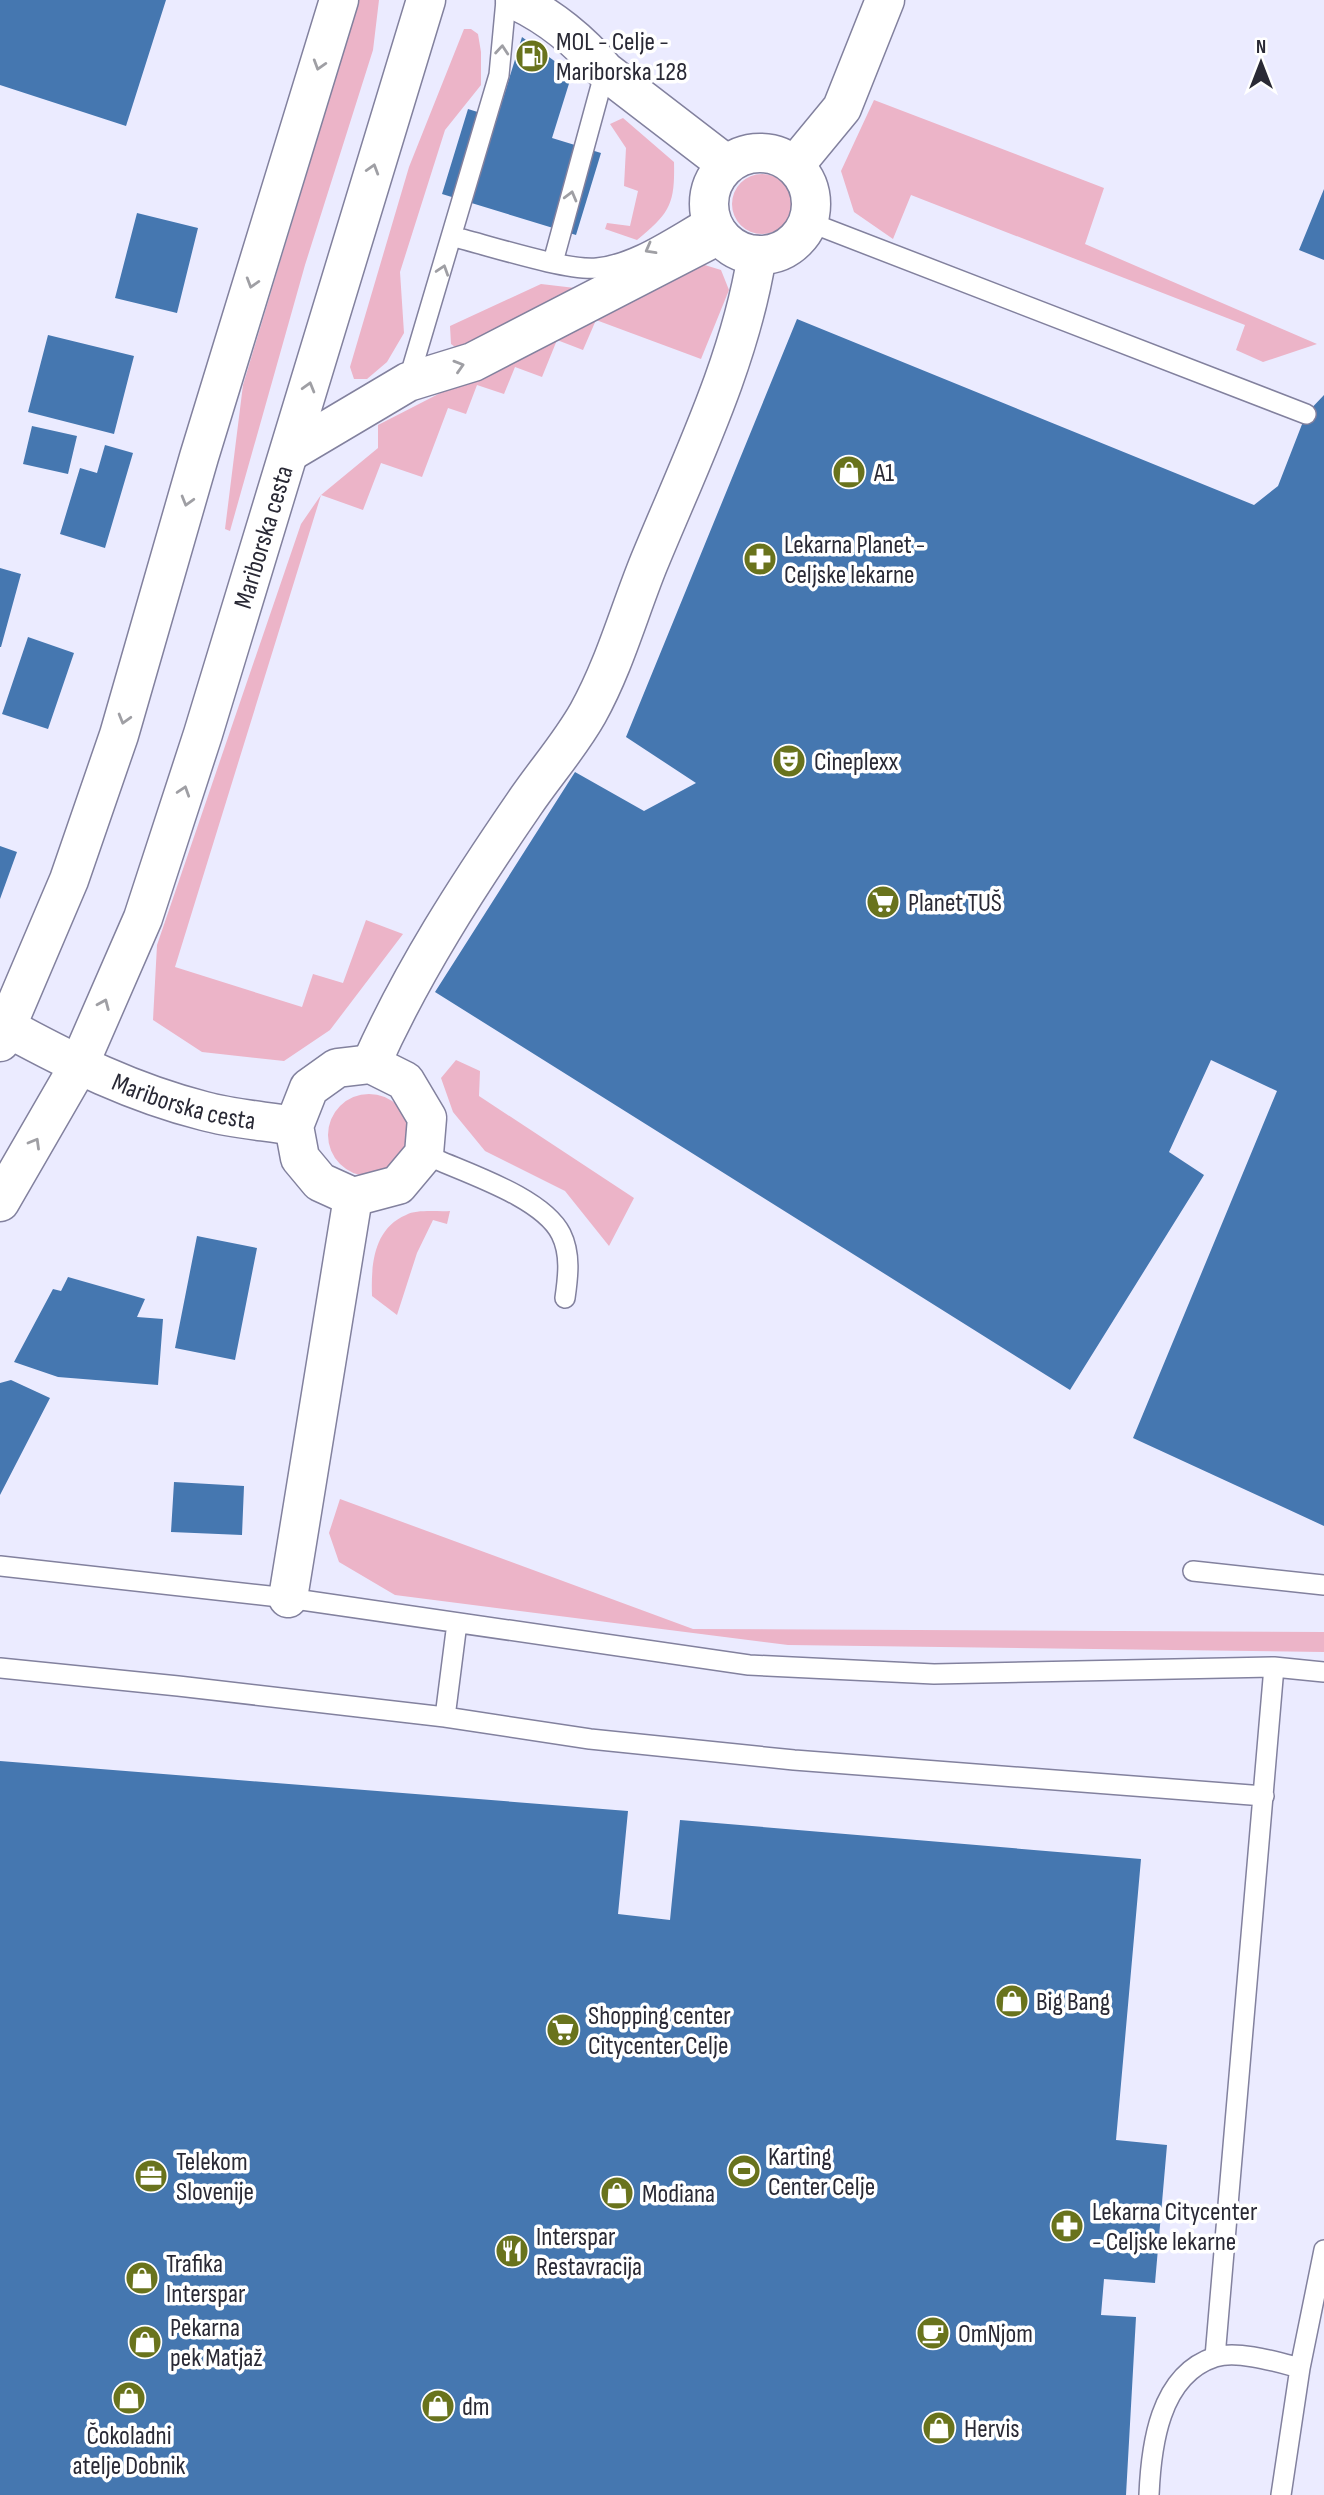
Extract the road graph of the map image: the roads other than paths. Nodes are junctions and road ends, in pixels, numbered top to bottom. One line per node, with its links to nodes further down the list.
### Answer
1 (339, 0): 17 (street, Mariborska cesta, one-way to 17)
2 (426, 0): 16 (street, Mariborska cesta, one-way to 2)
3 (506, 0): 11 (lane, one-way to 3)
4 (516, 0): 6 (street)
5 (885, 0): 8 (street)
6 (605, 71): 7 (street); 13 (lane, one-way to 6)
7 (726, 164): 8 (street); 10 (street)
8 (795, 165): 9 (street)
9 (809, 222): 12 (street); 15 (lane)
10 (714, 226): 12 (street); 13 (lane, one-way to 13); 14 (street, one-way to 10)
11 (454, 237): 13 (lane); 14 (lane, one-way to 11)
12 (757, 255): 18 (street)
13 (553, 262)
14 (408, 382): 16 (street)
15 (1306, 415)
16 (290, 452): 19 (street, Mariborska cesta, one-way to 16)
17 (3, 1034): 19 (street, Mariborska cesta)
18 (370, 1064): 20 (street, Mariborska cesta); 21 (street)
19 (78, 1067): 20 (street, Mariborska cesta); 23 (street, Mariborska cesta, one-way to 19)
20 (294, 1126): 22 (street, Mariborska cesta)
21 (424, 1154): 22 (street); 24 (lane)
22 (353, 1197): 28 (street)
23 (0, 1202)
24 (565, 1298)
25 (0, 1566): 28 (lane)
26 (1193, 1571): 27 (lane)
27 (1324, 1585)
28 (288, 1598): 29 (lane)
29 (457, 1623): 30 (lane); 33 (lane)
30 (1275, 1667): 32 (lane); 34 (lane)
31 (0, 1668): 33 (lane)
32 (1324, 1672)
33 (445, 1717): 34 (lane)
34 (1264, 1796): 36 (lane)
35 (1324, 2250): 37 (lane)
36 (1215, 2357): 37 (lane); 38 (lane)
37 (1300, 2368): 39 (lane)
38 (1149, 2495)
39 (1281, 2495)

